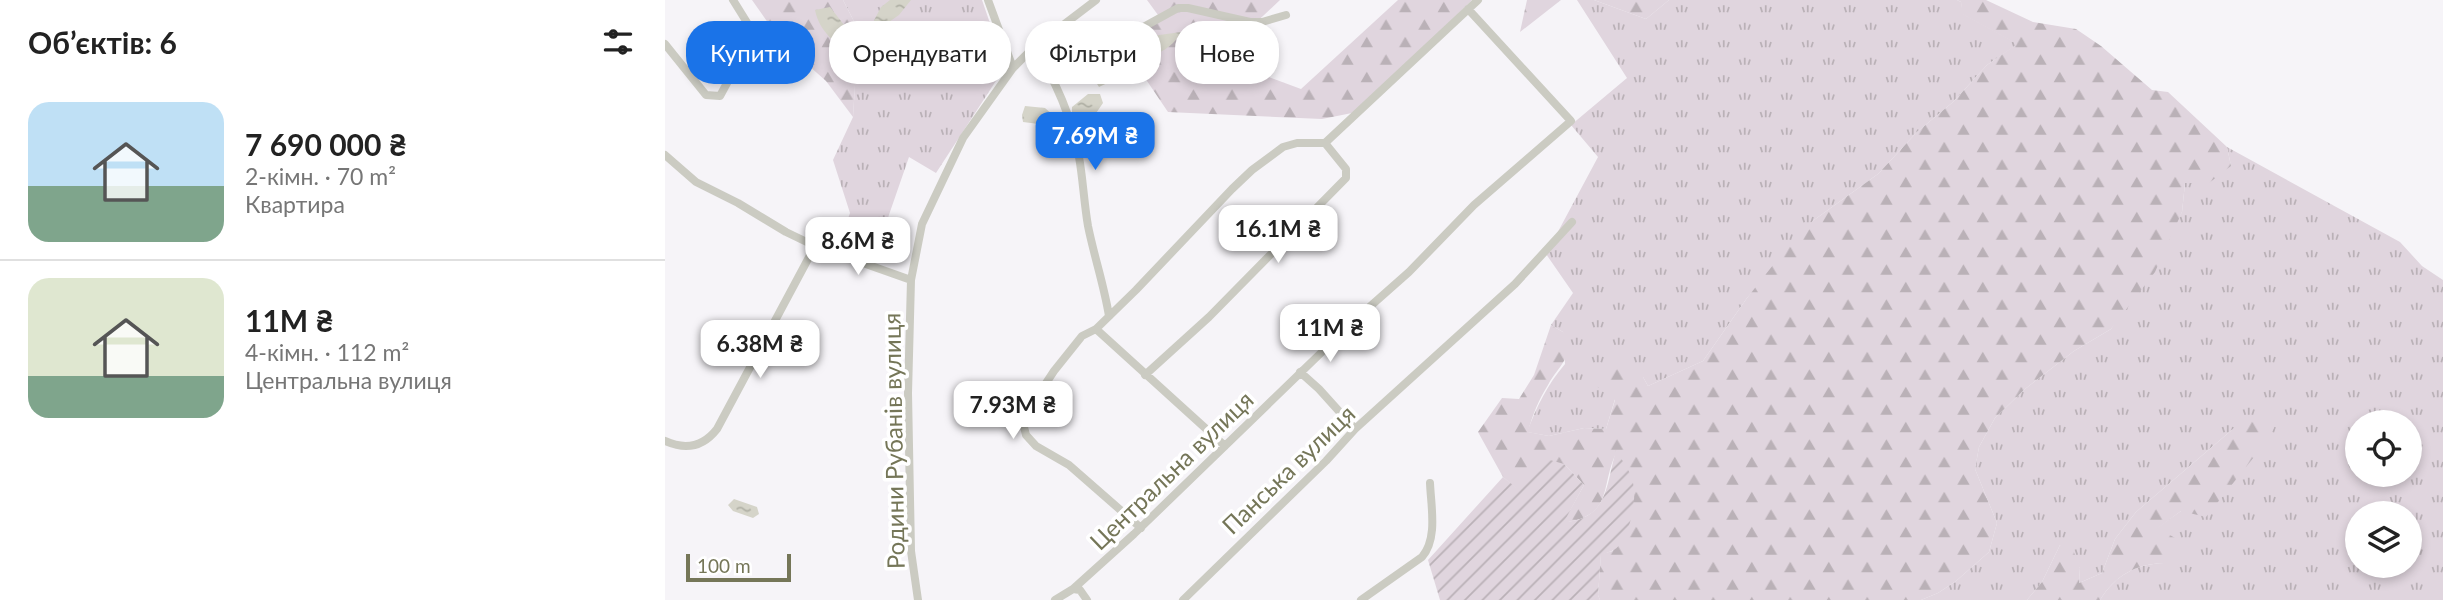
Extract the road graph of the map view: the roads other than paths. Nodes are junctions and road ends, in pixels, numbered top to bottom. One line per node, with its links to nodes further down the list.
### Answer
1 (733, 0): 9 (street)
2 (988, 0): 11 (street)
3 (1096, 0): 7 (street, Родини Рубанів вулиця)
4 (1478, 0): 5 (street)
5 (1468, 9): 13 (street); 20 (street, Центральна вулиця)
6 (1286, 15): 8 (street)
7 (1068, 21)
8 (1154, 21)
9 (665, 44)
10 (1025, 56): 11 (street, Родини Рубанів вулиця)
11 (1013, 68): 17 (street, Родини Рубанів вулиця)
12 (1054, 84): 18 (street)
13 (1325, 143): 18 (street); 21 (street)
14 (665, 155): 16 (street, Родини Рубанів вулиця)
15 (1572, 222): 22 (street, Панська вулиця)
16 (815, 246): 17 (street, Родини Рубанів вулиця); 23 (street)
17 (911, 280): 28 (street, Родини Рубанів вулиця)
18 (1109, 316): 19 (street)
19 (1095, 329): 21 (street); 26 (street)
20 (1300, 372): 22 (street); 24 (street, Центральна вулиця)
21 (1145, 375): 24 (street)
22 (1355, 429): 31 (street, Панська вулиця)
23 (665, 441)
24 (1224, 446): 26 (street, Центральна вулиця)
25 (1430, 483): 32 (street)
26 (1141, 527): 27 (street, Центральна вулиця)
27 (1073, 589): 29 (street, Центральна вулиця); 30 (street)
28 (918, 600)
29 (1055, 600)
30 (1087, 600)
31 (1183, 600)
32 (1361, 600)

